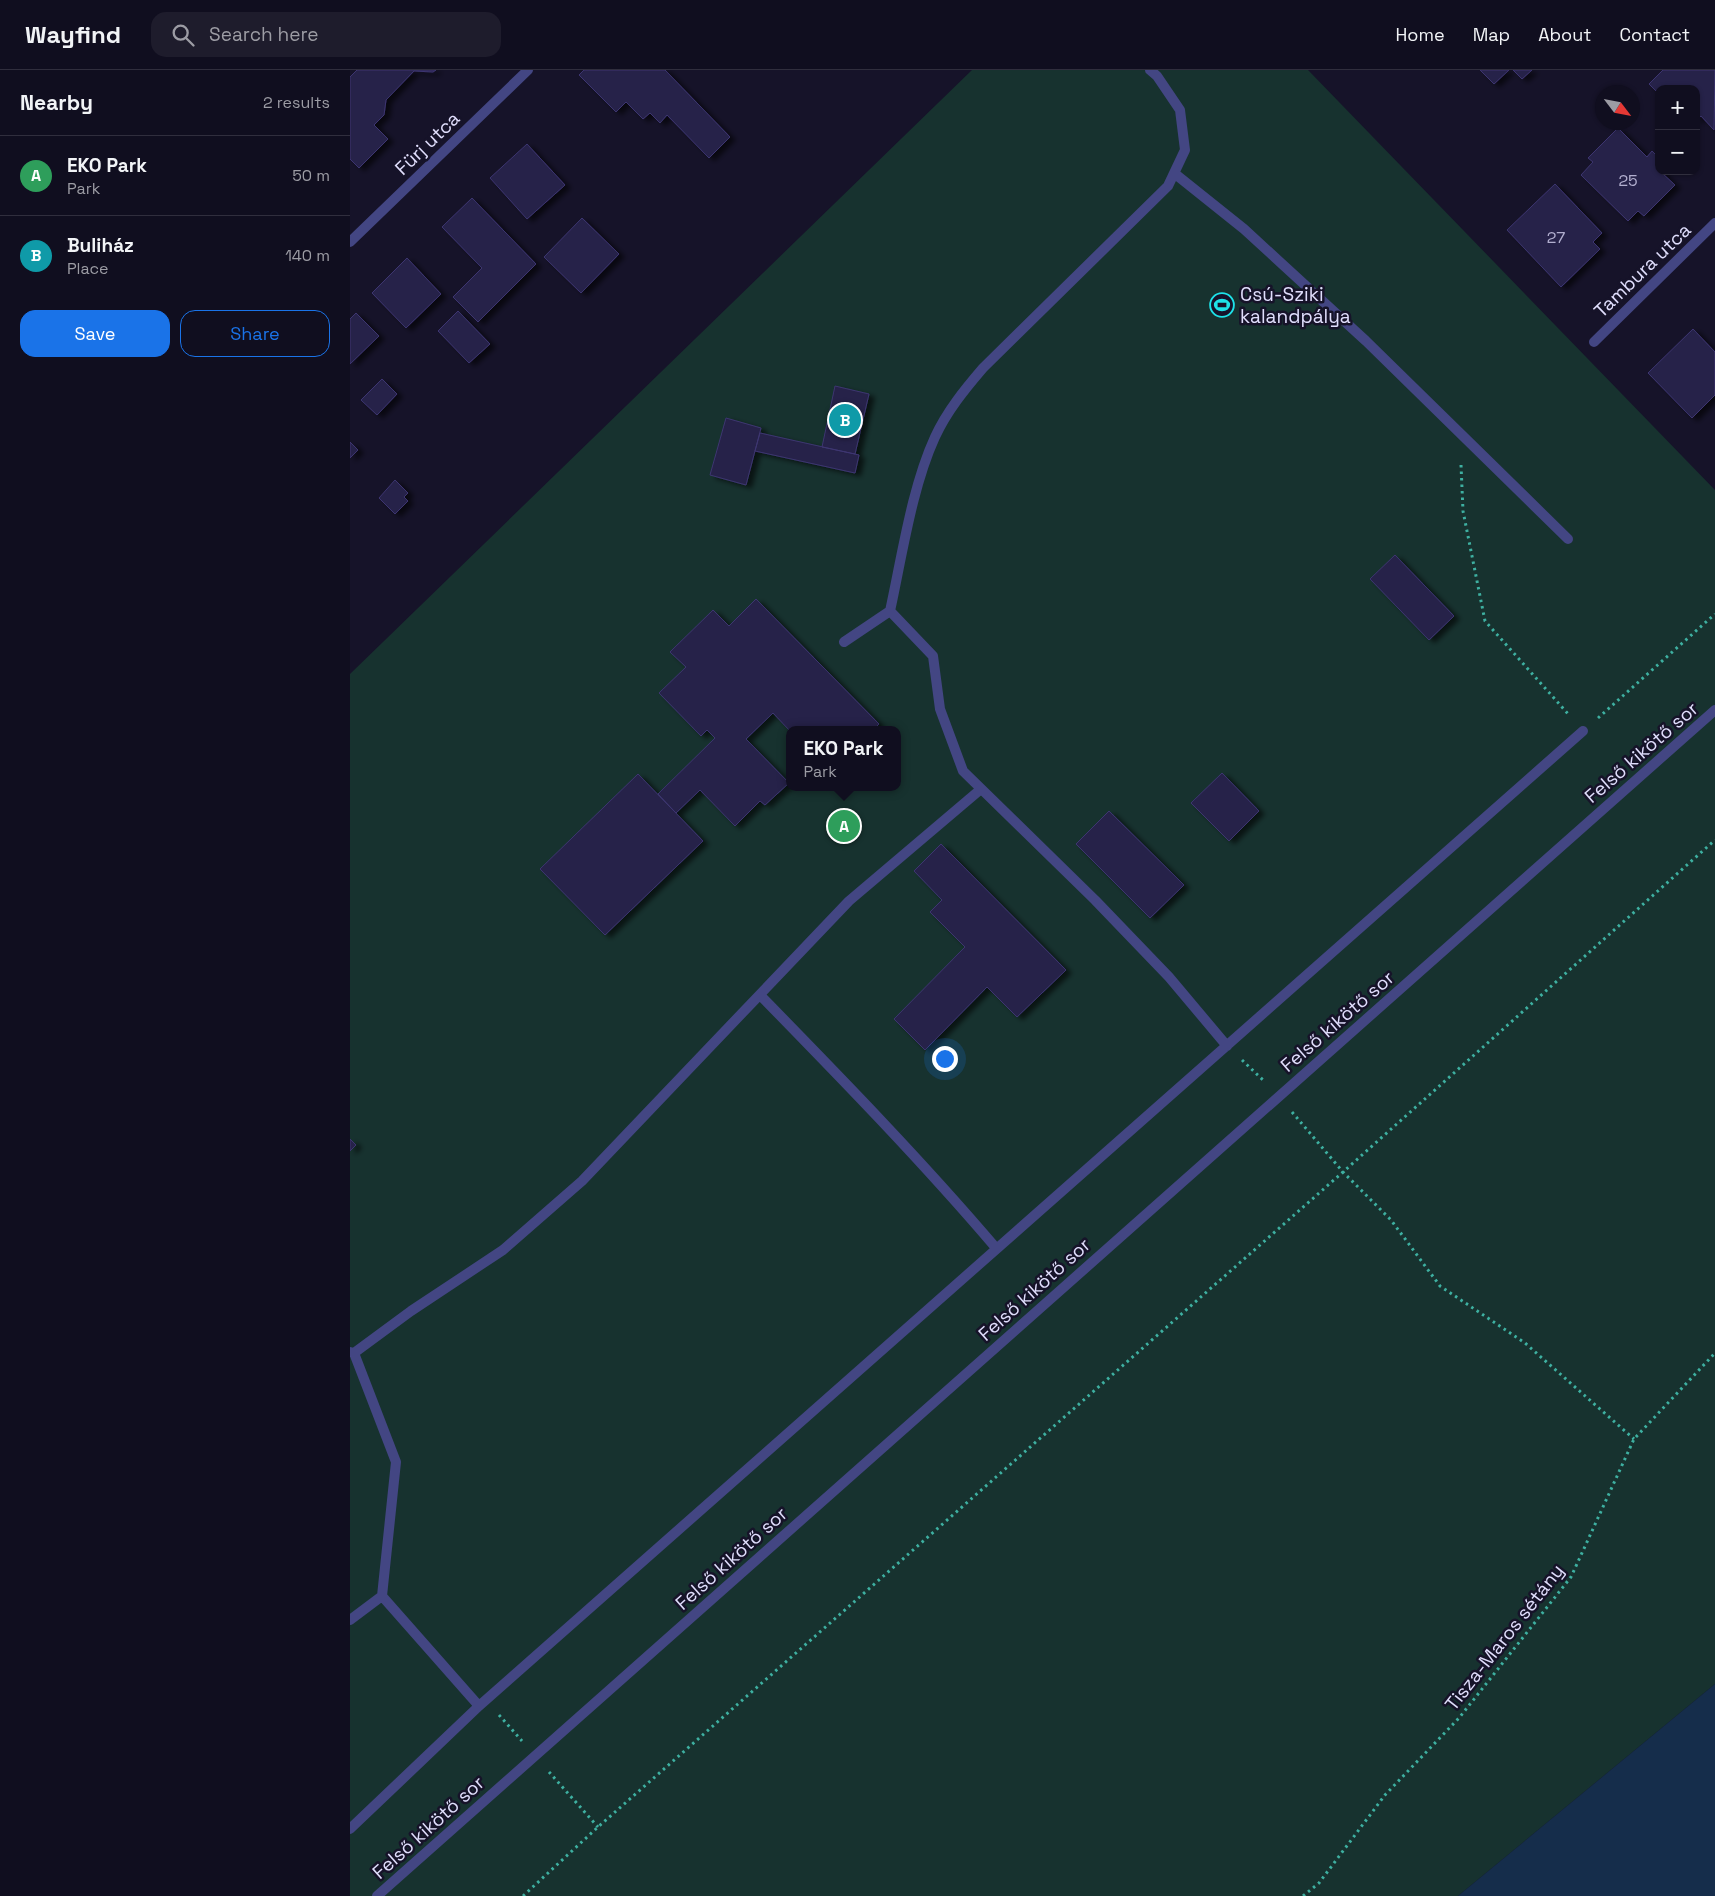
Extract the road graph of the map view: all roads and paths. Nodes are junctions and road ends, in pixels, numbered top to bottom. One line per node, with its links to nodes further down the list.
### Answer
1 (528, 70): 5 (street, Fürj utca)
2 (1150, 70): 3 (street)
3 (1174, 173): 7 (street); 9 (street)
4 (1715, 223): 6 (street, Tambura utca)
5 (350, 242)
6 (1594, 342)
7 (1459, 432): 8 (street); 13 (path)
8 (1568, 539)
9 (890, 611): 11 (street); 14 (street)
10 (1715, 614): 13 (path)
11 (844, 642)
12 (1715, 710): 18 (street, Felső kikötő sor)
13 (1583, 731): 17 (street)
14 (981, 790): 16 (street); 17 (street)
15 (1715, 840): 19 (path)
16 (760, 996): 20 (street); 21 (street)
17 (1227, 1046): 18 (path); 20 (street)
18 (1279, 1096): 19 (path); 27 (street, Felső kikötő sor)
19 (1342, 1172): 23 (path); 28 (path)
20 (996, 1248): 26 (street)
21 (352, 1352): 24 (street)
22 (1715, 1353): 23 (path, Tisza-Maros sétány)
23 (1634, 1439): 32 (path, Tisza-Maros sétány)
24 (382, 1596): 25 (street); 26 (street)
25 (350, 1620)
26 (482, 1703): 27 (path); 29 (street)
27 (534, 1755): 28 (path); 30 (street, Felső kikötő sor)
28 (598, 1827): 31 (path)
29 (350, 1829)
30 (377, 1896)
31 (523, 1896)
32 (1303, 1896)

